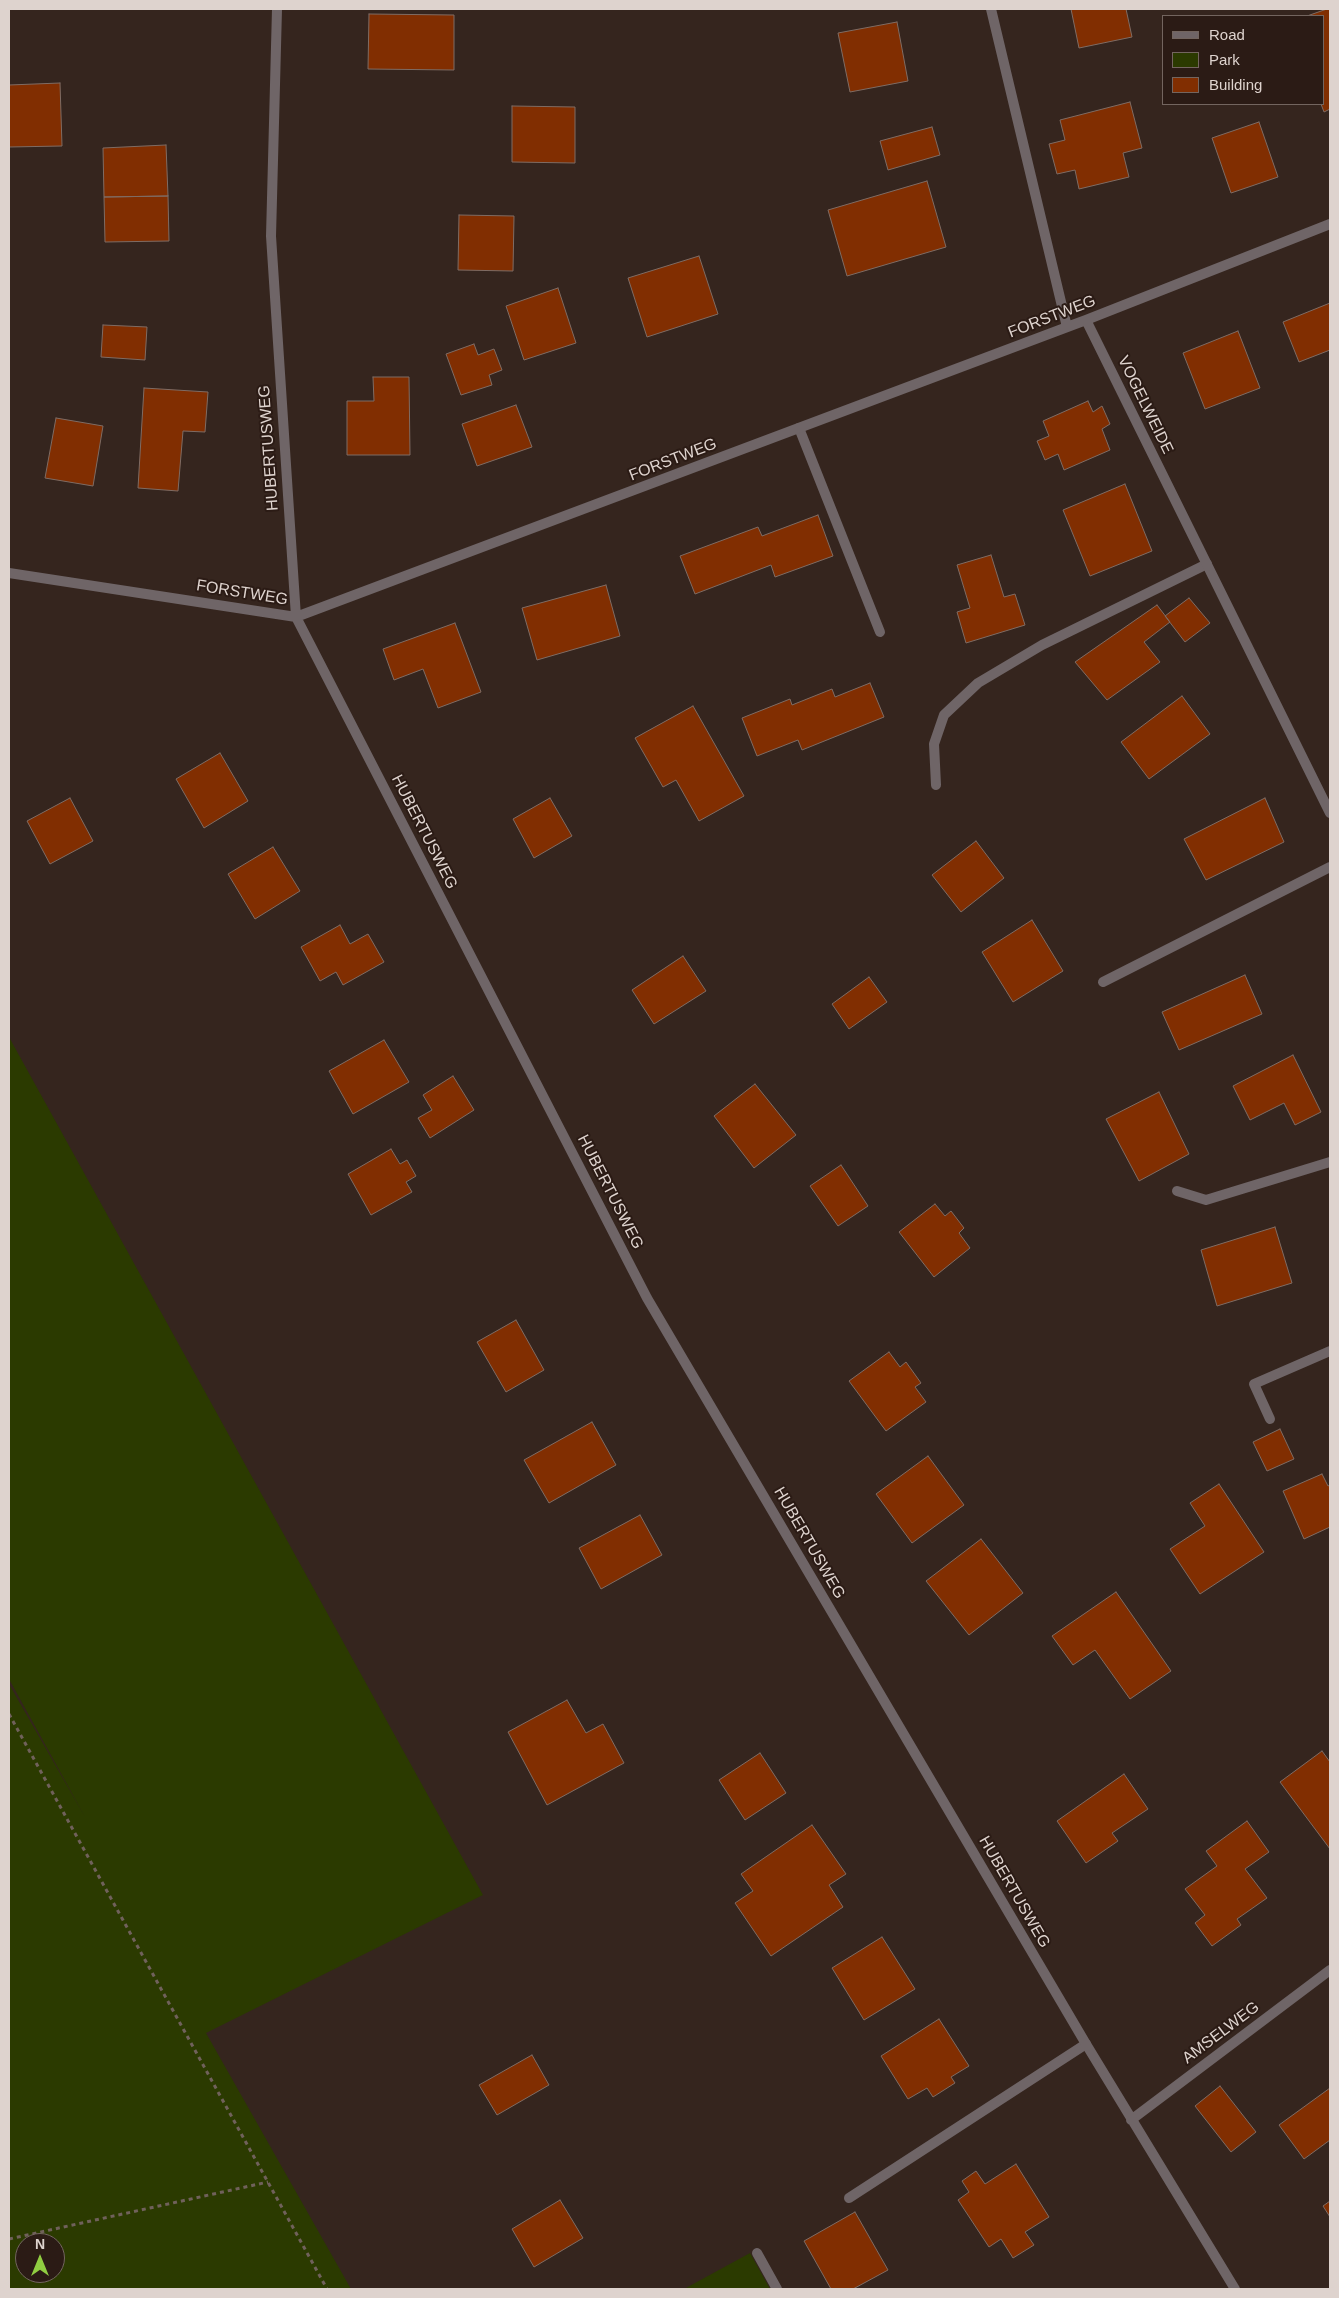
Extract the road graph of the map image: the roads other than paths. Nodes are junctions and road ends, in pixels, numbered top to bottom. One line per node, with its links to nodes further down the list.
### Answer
1 (277, 9): 8 (street, HUBERTUSWEG)
2 (991, 9): 4 (street)
3 (1330, 224): 4 (street, FORSTWEG)
4 (1086, 320): 5 (street, FORSTWEG); 6 (street, VOGELWEIDE)
5 (799, 428): 8 (street, FORSTWEG); 9 (street)
6 (1207, 564): 10 (street); 11 (street, VOGELWEIDE)
7 (9, 573): 8 (street, FORSTWEG)
8 (296, 617): 19 (street, HUBERTUSWEG)
9 (880, 632)
10 (936, 785)
11 (1330, 814)
12 (1330, 867): 13 (street)
13 (1103, 982)
14 (1330, 1162): 15 (street)
15 (1177, 1191)
16 (1330, 1351): 17 (street)
17 (1270, 1419)
18 (1330, 1970): 20 (street, AMSELWEG)
19 (1086, 2044): 20 (street, HUBERTUSWEG); 21 (street)
20 (1131, 2120): 24 (street, HUBERTUSWEG)
21 (849, 2198)
22 (757, 2253): 23 (street)
23 (777, 2289)
24 (1235, 2289)

